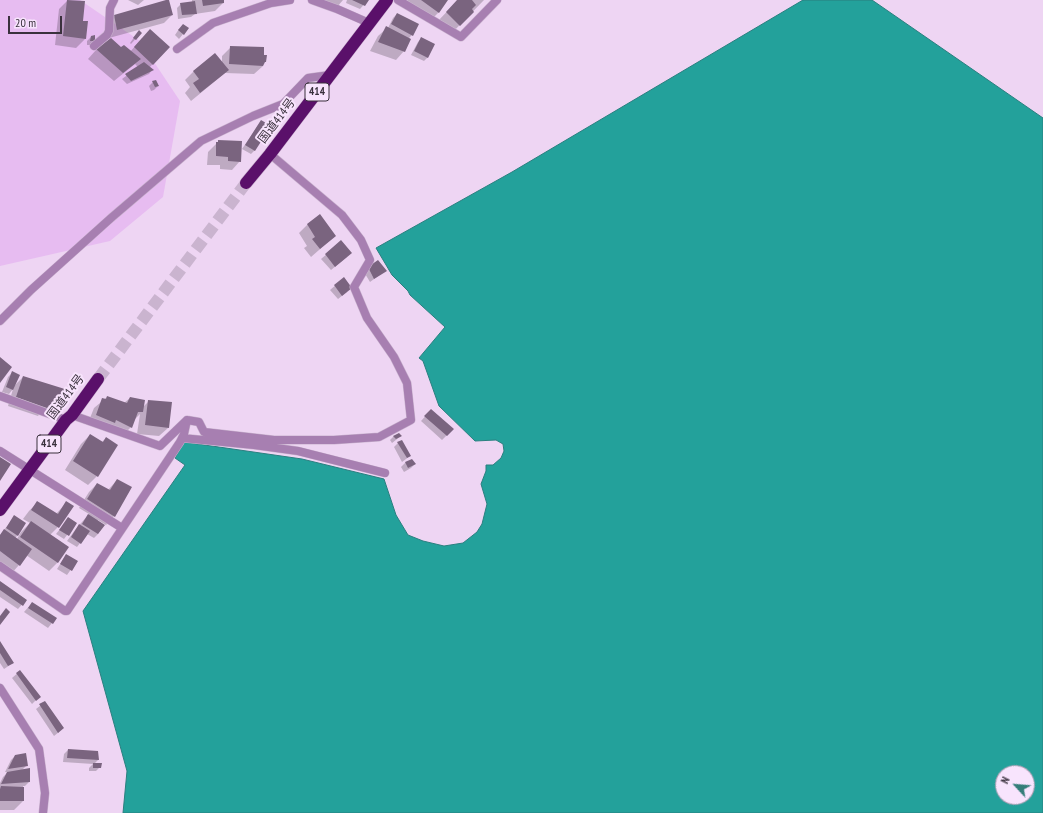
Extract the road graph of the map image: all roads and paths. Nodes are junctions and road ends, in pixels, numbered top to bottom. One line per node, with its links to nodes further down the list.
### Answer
1 (114, 0): 8 (street)
2 (290, 0): 9 (street)
3 (312, 0): 7 (street)
4 (387, 0): 7 (highway, 国道414号 / 414)
5 (398, 0): 6 (street)
6 (497, 0)
7 (369, 23): 10 (highway, 国道414号 / 414)
8 (94, 46)
9 (177, 49)
10 (330, 76): 11 (highway, 国道414号 / 414); 13 (street)
11 (270, 154): 12 (highway, 国道414号 / 414); 17 (street)
12 (246, 182)
13 (0, 321)
14 (98, 379): 16 (highway, 国道414号 / 414)
15 (0, 396): 16 (street)
16 (69, 418): 17 (street); 20 (highway, 国道414号 / 414)
17 (187, 420): 18 (street)
18 (182, 438): 21 (street); 23 (street)
19 (0, 451): 20 (street)
20 (29, 470): 22 (highway, 国道414号 / 414); 23 (street)
21 (385, 473)
22 (0, 510)
23 (122, 528): 24 (street)
24 (0, 566)
25 (0, 688): 26 (street)
26 (43, 813)

